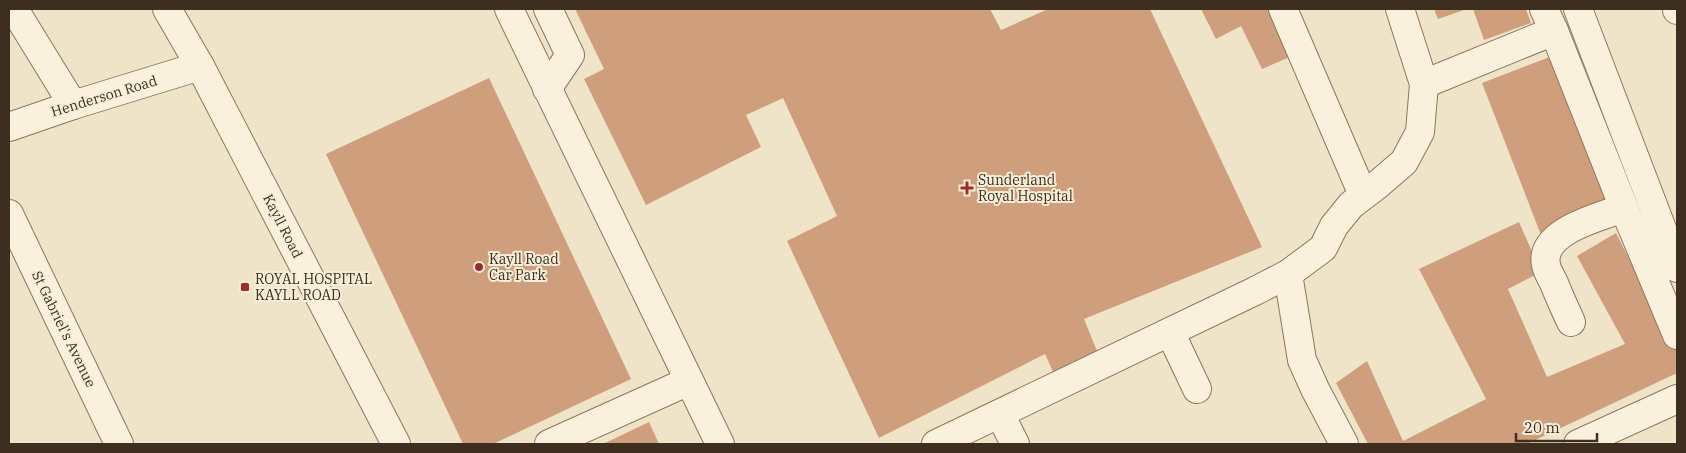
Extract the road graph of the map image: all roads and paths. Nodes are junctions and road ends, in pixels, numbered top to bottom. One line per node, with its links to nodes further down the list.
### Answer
1 (14, 9): 12 (street)
2 (167, 9): 9 (street, Kayll Road)
3 (509, 9): 11 (street)
4 (548, 9): 11 (street)
5 (1283, 9): 14 (street)
6 (1400, 9): 10 (street)
7 (1578, 9): 17 (street)
8 (1549, 20): 10 (street); 15 (street)
9 (200, 66): 12 (street, Henderson Road); 27 (street, Kayll Road)
10 (1424, 84): 14 (street)
11 (547, 89): 22 (street)
12 (73, 104): 13 (street, Henderson Road)
13 (9, 127)
14 (1363, 195): 18 (street)
15 (1624, 208): 19 (street); 21 (street)
16 (9, 214): 26 (street, St Gabriel's Avenue)
17 (1677, 268)
18 (1288, 274): 20 (street); 32 (street)
19 (1571, 322)
20 (1170, 332): 23 (street); 25 (street)
21 (1677, 335)
22 (689, 380): 28 (street); 29 (street)
23 (1198, 389)
24 (1677, 399): 33 (street)
25 (1000, 414): 30 (street); 31 (street)
26 (119, 444)
27 (396, 444)
28 (548, 444)
29 (720, 444)
30 (936, 444)
31 (1015, 444)
32 (1344, 444)
33 (1578, 444)

